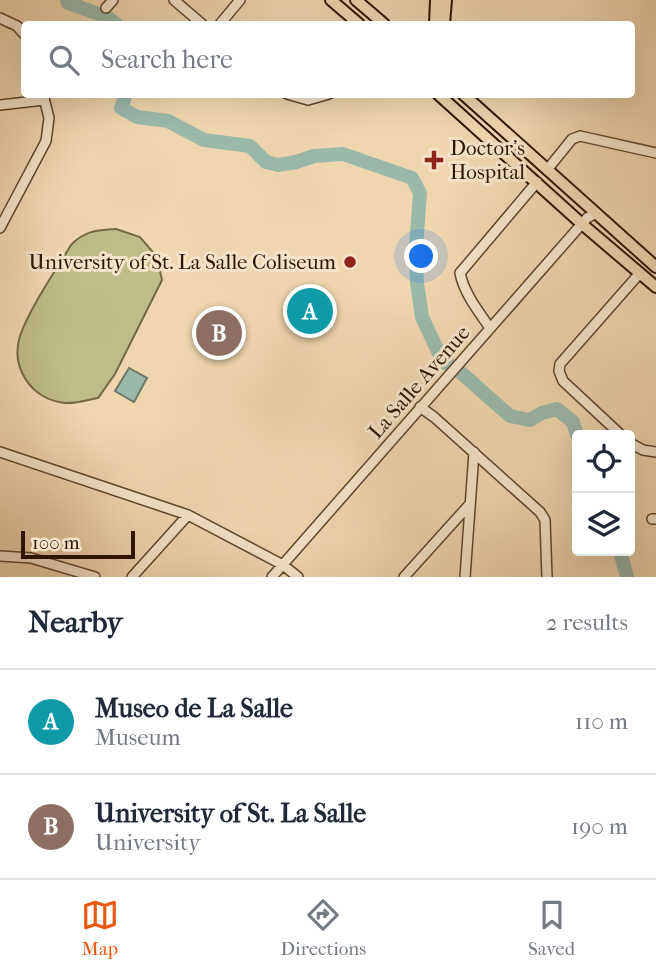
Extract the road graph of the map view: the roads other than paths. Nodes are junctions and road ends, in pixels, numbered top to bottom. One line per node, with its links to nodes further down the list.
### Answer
1 (113, 0): 8 (street)
2 (174, 0): 10 (street)
3 (240, 0): 11 (street)
4 (331, 0): 12 (main road)
5 (436, 0): 14 (main road)
6 (446, 0): 15 (main road)
7 (359, 2): 12 (main road); 13 (main road)
8 (106, 8)
9 (0, 18): 16 (street)
10 (198, 21)
11 (222, 21)
12 (355, 21)
13 (381, 21)
14 (435, 21)
15 (444, 21)
16 (21, 31)
17 (38, 98): 21 (street)
18 (43, 98): 27 (street)
19 (442, 98): 24 (main road)
20 (467, 98): 23 (main road)
21 (0, 105)
22 (656, 153): 23 (street)
23 (547, 170): 25 (main road)
24 (537, 182): 26 (main road); 31 (street)
25 (596, 213): 26 (street, La Salle Avenue); 28 (main road)
26 (582, 224): 29 (main road); 31 (street, La Salle Avenue)
27 (0, 228)
28 (654, 261)
29 (639, 273): 30 (main road); 33 (street)
30 (656, 287)
31 (490, 328): 32 (street, La Salle Avenue)
32 (420, 407): 35 (street); 41 (street, La Salle Avenue)
33 (616, 430)
34 (635, 446): 36 (street)
35 (474, 452): 38 (street); 48 (street)
36 (656, 452)
37 (0, 453): 39 (street)
38 (470, 505): 46 (street); 47 (street)
39 (188, 515): 41 (street); 43 (street)
40 (0, 556): 42 (street)
41 (282, 565): 44 (street, La Salle Avenue); 45 (street)
42 (95, 577)
43 (132, 577)
44 (272, 577)
45 (298, 577)
46 (404, 577)
47 (465, 577)
48 (547, 577)

